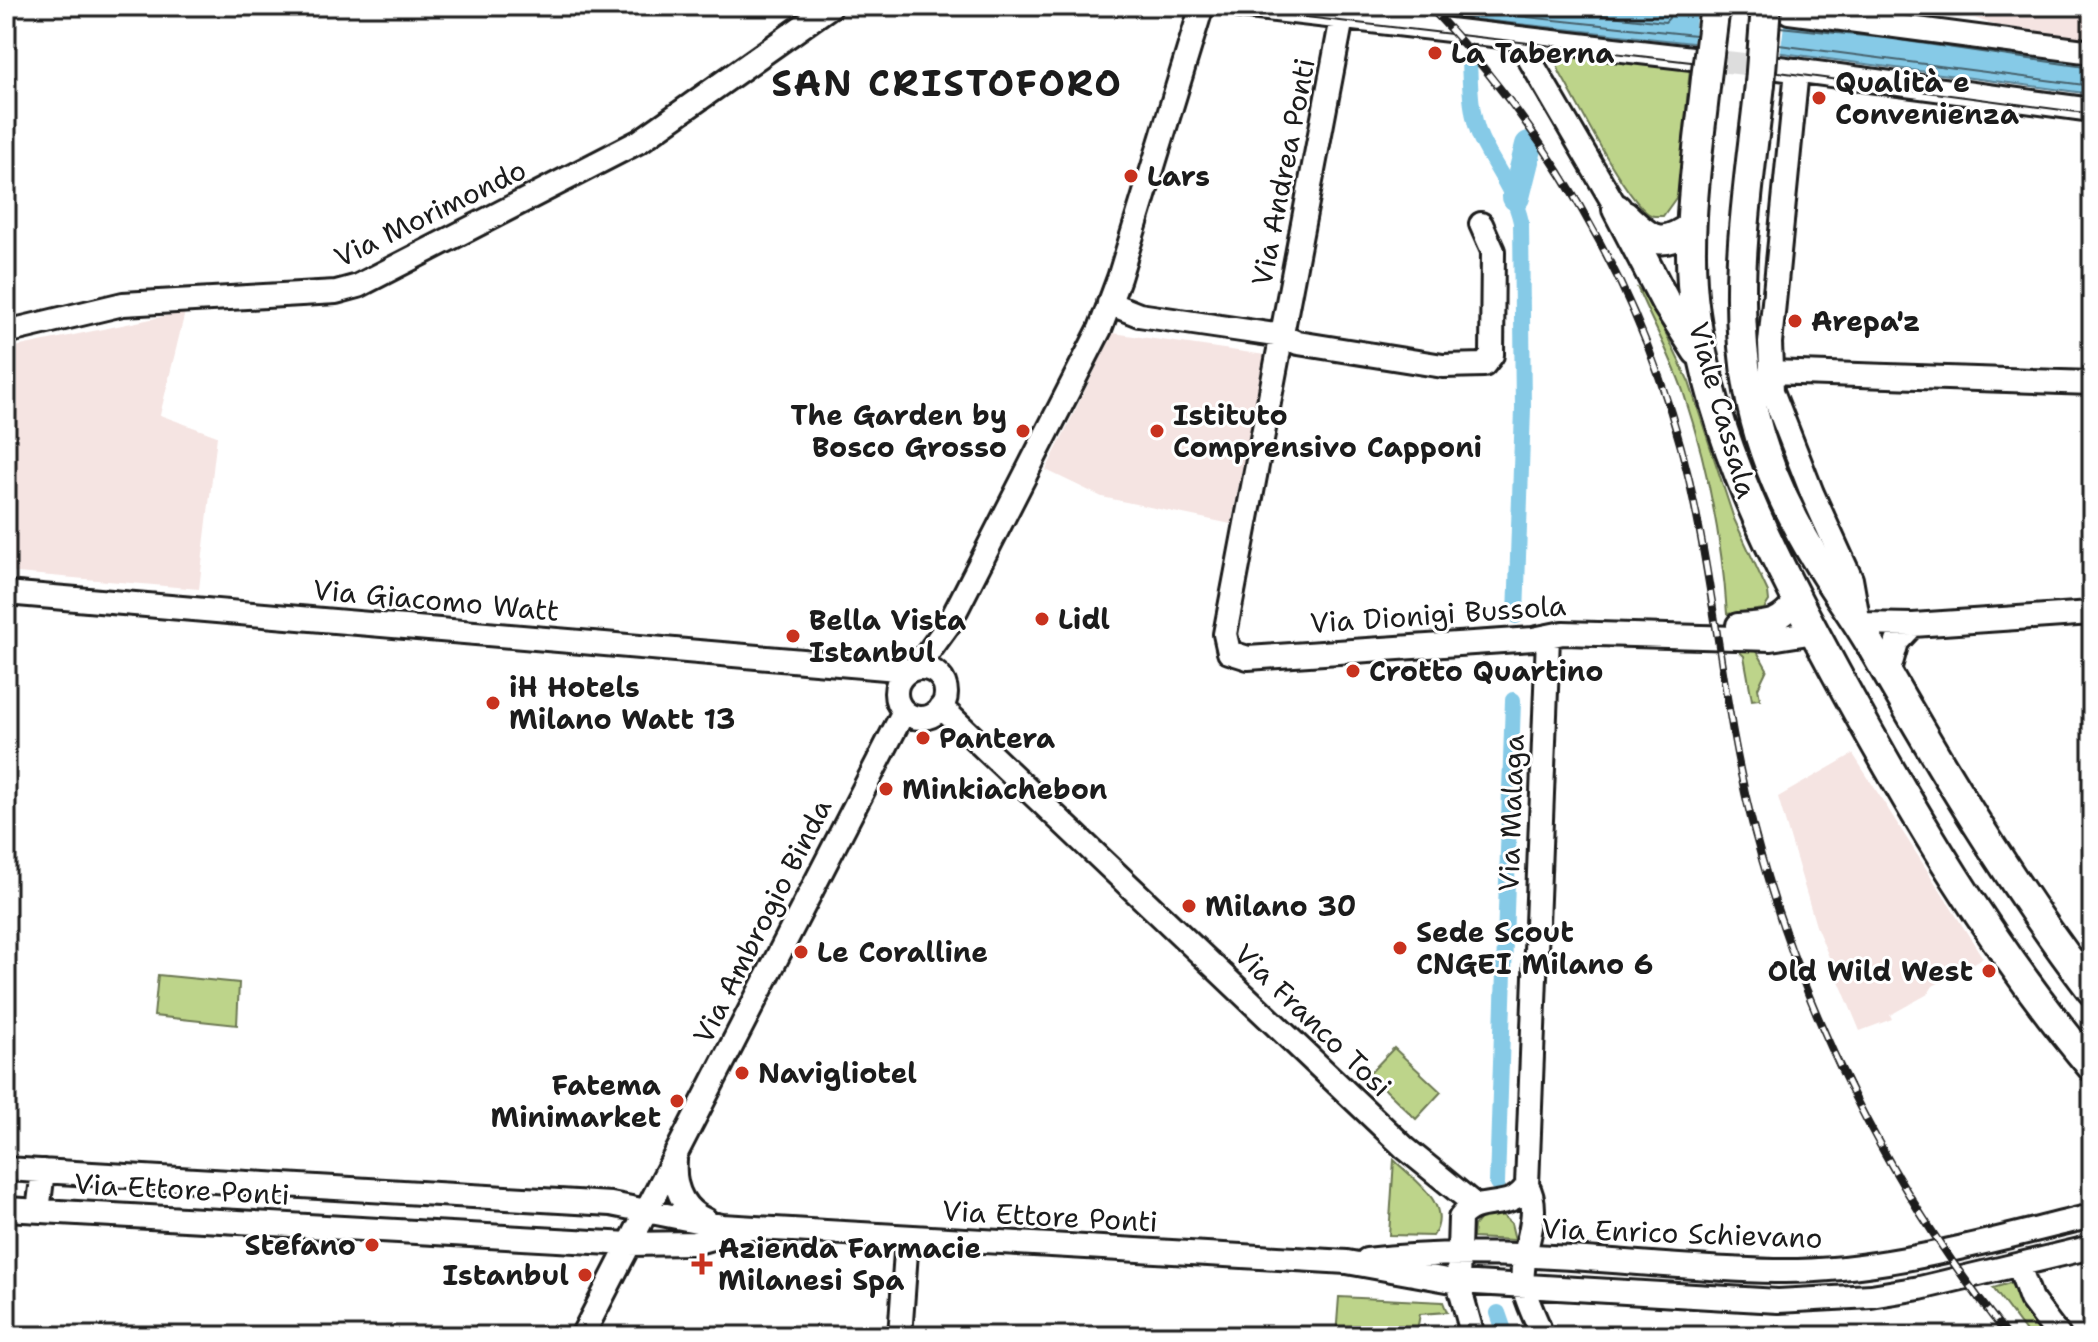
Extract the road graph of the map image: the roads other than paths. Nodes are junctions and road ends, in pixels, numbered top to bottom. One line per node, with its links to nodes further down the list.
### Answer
1 (831, 6): 16 (street, Via Morimondo)
2 (1202, 6): 15 (street)
3 (1240, 6): 6 (street)
4 (1715, 6): 9 (main road, Viale Cassala, bridge)
5 (1778, 9): 8 (street); 10 (main road, bridge)
6 (1342, 18): 7 (street); 17 (street, Via Andrea Ponti)
7 (1519, 41): 9 (street); 12 (street)
8 (2092, 52)
9 (1699, 68): 14 (main road, Viale Cassala)
10 (1779, 74): 11 (street); 19 (street, Viale Cassala); 25 (main road, Viale Cassala)
11 (2092, 110)
12 (1617, 209): 14 (main road); 18 (main road)
13 (1481, 224): 17 (street)
14 (1691, 227): 18 (main road, Viale Cassala)
15 (1109, 303): 17 (street); 24 (street)
16 (6, 332)
17 (1282, 336): 30 (street, Via Andrea Ponti)
18 (1702, 357): 22 (main road, Viale Cassala)
19 (1770, 372): 20 (street); 25 (street, Viale Cassala)
20 (2092, 383)
21 (6, 593): 32 (street, Via Giacomo Watt)
22 (1797, 600): 27 (main road, Viale Cassala); 29 (street, Via Dionigi Bussola)
23 (2092, 613): 26 (street)
24 (949, 624): 32 (street); 33 (street)
25 (1859, 624): 26 (street); 27 (main road); 31 (main road, Viale Cassala)
26 (1913, 625): 31 (street)
27 (1815, 632): 29 (street, Via Dionigi Bussola); 37 (main road, Viale Cassala)
28 (1548, 637): 29 (street, Via Dionigi Bussola); 30 (street, Via Dionigi Bussola); 41 (street, Via Malaga)
29 (1653, 637)
30 (1229, 652)
31 (1888, 674): 36 (main road, Viale Cassala)
32 (908, 675): 33 (street); 35 (street)
33 (939, 676): 34 (street)
34 (941, 707): 35 (street); 43 (street, Via Franco Tosi)
35 (904, 711): 38 (street, Via Ambrogio Binda)
36 (2089, 983)
37 (2092, 1067)
38 (675, 1159): 46 (street, Via Ambrogio Binda); 50 (street)
39 (6, 1169): 40 (street, Via Ettore Ponti)
40 (43, 1171): 42 (street, Via Ettore Ponti); 47 (street, Via Ettore Ponti)
41 (1527, 1185): 44 (street); 52 (street, Via Malaga)
42 (324, 1188): 46 (street, Via Ettore Ponti); 49 (street, Via Ettore Ponti)
43 (1475, 1205): 44 (street); 57 (street)
44 (1499, 1205): 52 (street)
45 (6, 1209): 47 (street, Via Ettore Ponti)
46 (647, 1210): 50 (street, Via Ettore Ponti); 55 (street, Via Ambrogio Binda)
47 (38, 1211): 49 (street, Via Ettore Ponti)
48 (2092, 1216): 58 (street, Via Enrico Schievano)
49 (323, 1226): 54 (street, Via Ettore Ponti)
50 (722, 1226): 51 (street, Via Ettore Ponti)
51 (749, 1228): 53 (street, Via Ettore Ponti); 55 (street, Via Ettore Ponti)
52 (1530, 1230): 58 (street, Via Malaga)
53 (907, 1238): 59 (street, Via Ettore Ponti); 65 (street)
54 (589, 1240): 55 (street, Via Ettore Ponti); 61 (street)
55 (629, 1244): 61 (street, Via Ambrogio Binda)
56 (2092, 1247): 60 (street, Via Enrico Schievano)
57 (1457, 1255): 58 (street, Via Enrico Schievano); 59 (street, Via Ettore Ponti); 62 (street)
58 (1524, 1257): 63 (street, Via Malaga)
59 (1347, 1262): 62 (street, Via Ettore Ponti)
60 (2019, 1266): 63 (street, Via Enrico Schievano); 68 (street)
61 (611, 1279): 64 (street, Via Ambrogio Binda)
62 (1458, 1282): 63 (street, Via Enrico Schievano); 66 (street)
63 (1523, 1285): 67 (street)
64 (582, 1336)
65 (900, 1336)
66 (1473, 1336)
67 (1542, 1336)
68 (2059, 1336)

